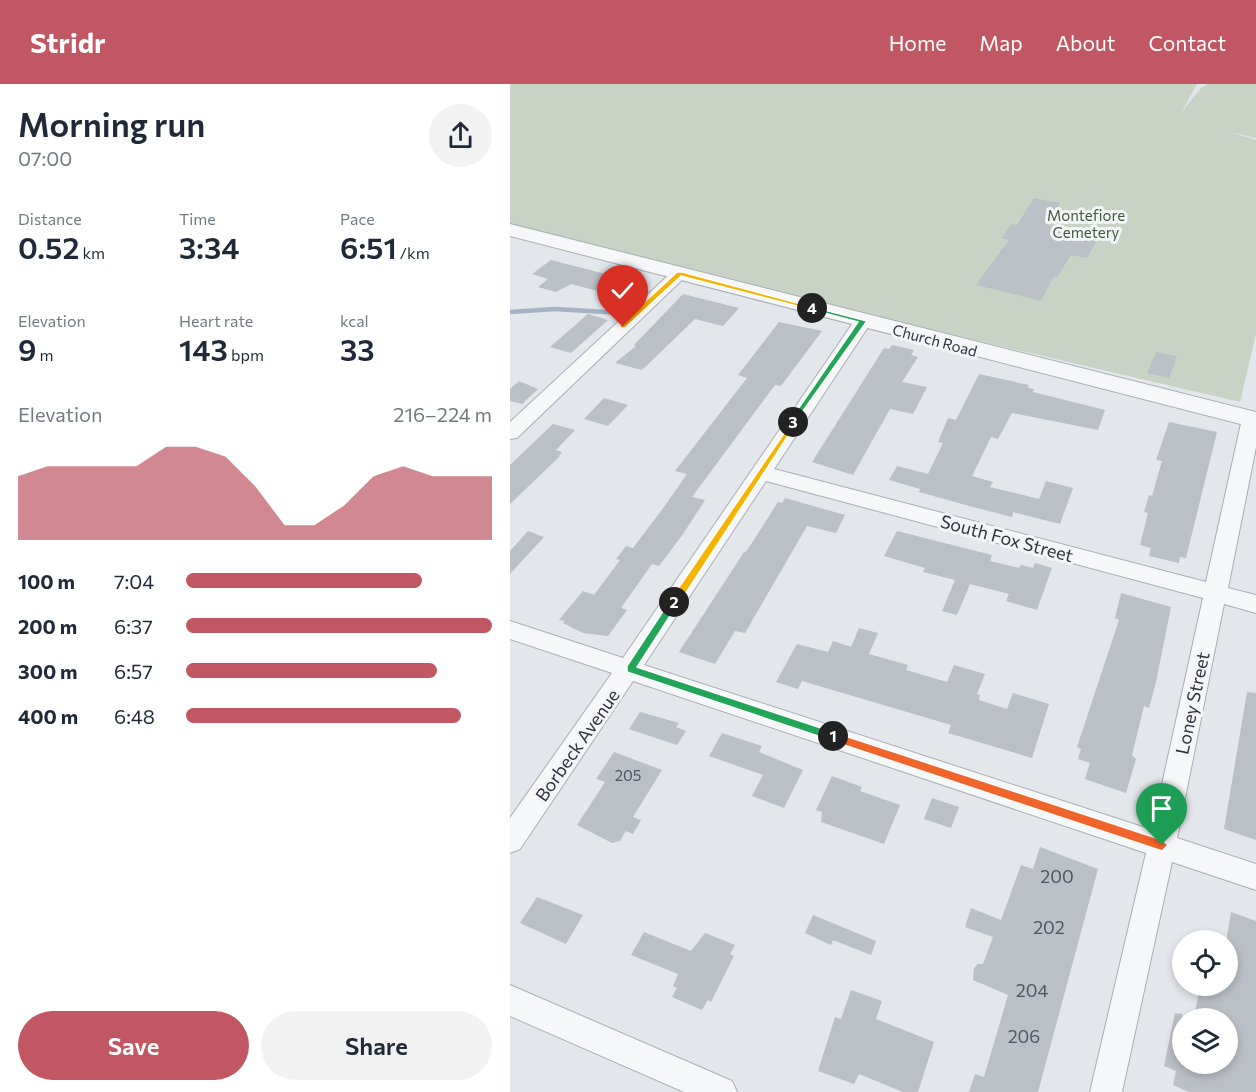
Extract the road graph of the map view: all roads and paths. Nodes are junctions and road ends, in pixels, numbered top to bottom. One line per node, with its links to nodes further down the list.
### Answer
1 (510, 230): 2 (street, Church Road)
2 (679, 274): 3 (street, Church Road); 5 (street)
3 (863, 321): 4 (street, Church Road); 6 (street, Borbeck Avenue)
4 (1254, 420): 7 (street, Loney Street)
5 (510, 433)
6 (759, 472): 7 (street, South Fox Street); 10 (street, Borbeck Avenue)
7 (1216, 593): 8 (street, South Fox Street); 12 (street, Loney Street)
8 (1256, 604)
9 (510, 630): 10 (street)
10 (630, 669): 11 (street, Borbeck Avenue); 12 (street)
11 (510, 840)
12 (1162, 845): 13 (street); 16 (street, Loney Street)
13 (1256, 877)
14 (510, 1000): 15 (street)
15 (721, 1092)
16 (1106, 1092)

